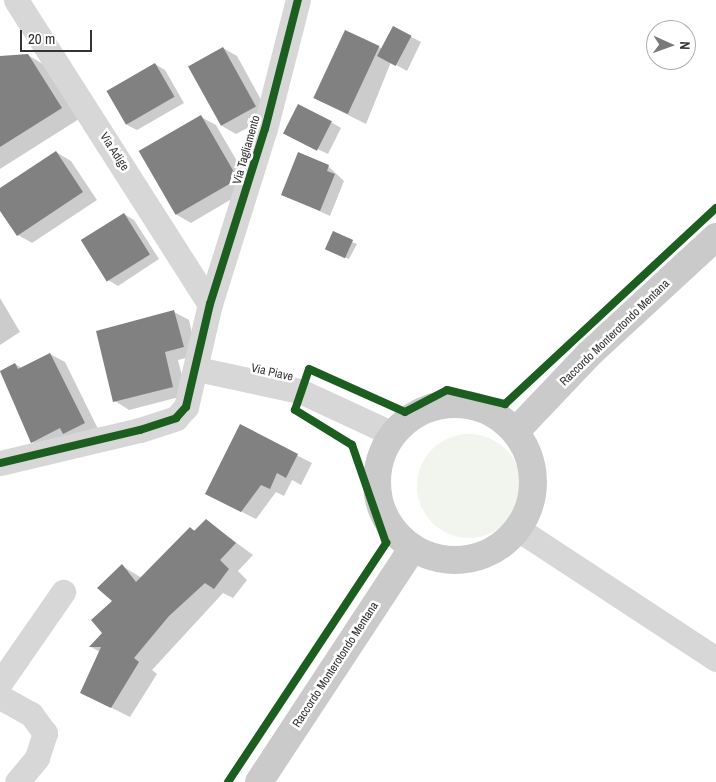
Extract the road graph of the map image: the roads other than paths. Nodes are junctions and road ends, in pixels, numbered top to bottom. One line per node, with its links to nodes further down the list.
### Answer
1 (16, 0): 4 (street, Via Adige)
2 (298, 0): 4 (street, Via Tagliamento)
3 (716, 237): 6 (main road, Raccordo Monterotondo Mentana)
4 (210, 304): 5 (street, Via Tagliamento)
5 (197, 369): 7 (street, Via Piave); 8 (street, Via Tagliamento)
6 (516, 431): 7 (main road); 9 (main road)
7 (392, 434): 10 (main road)
8 (0, 463)
9 (518, 529): 10 (main road); 12 (street)
10 (413, 548): 16 (main road, Raccordo Monterotondo Mentana)
11 (63, 592): 13 (street)
12 (716, 659)
13 (0, 683)
14 (0, 697): 15 (street)
15 (17, 782)
16 (259, 782)

